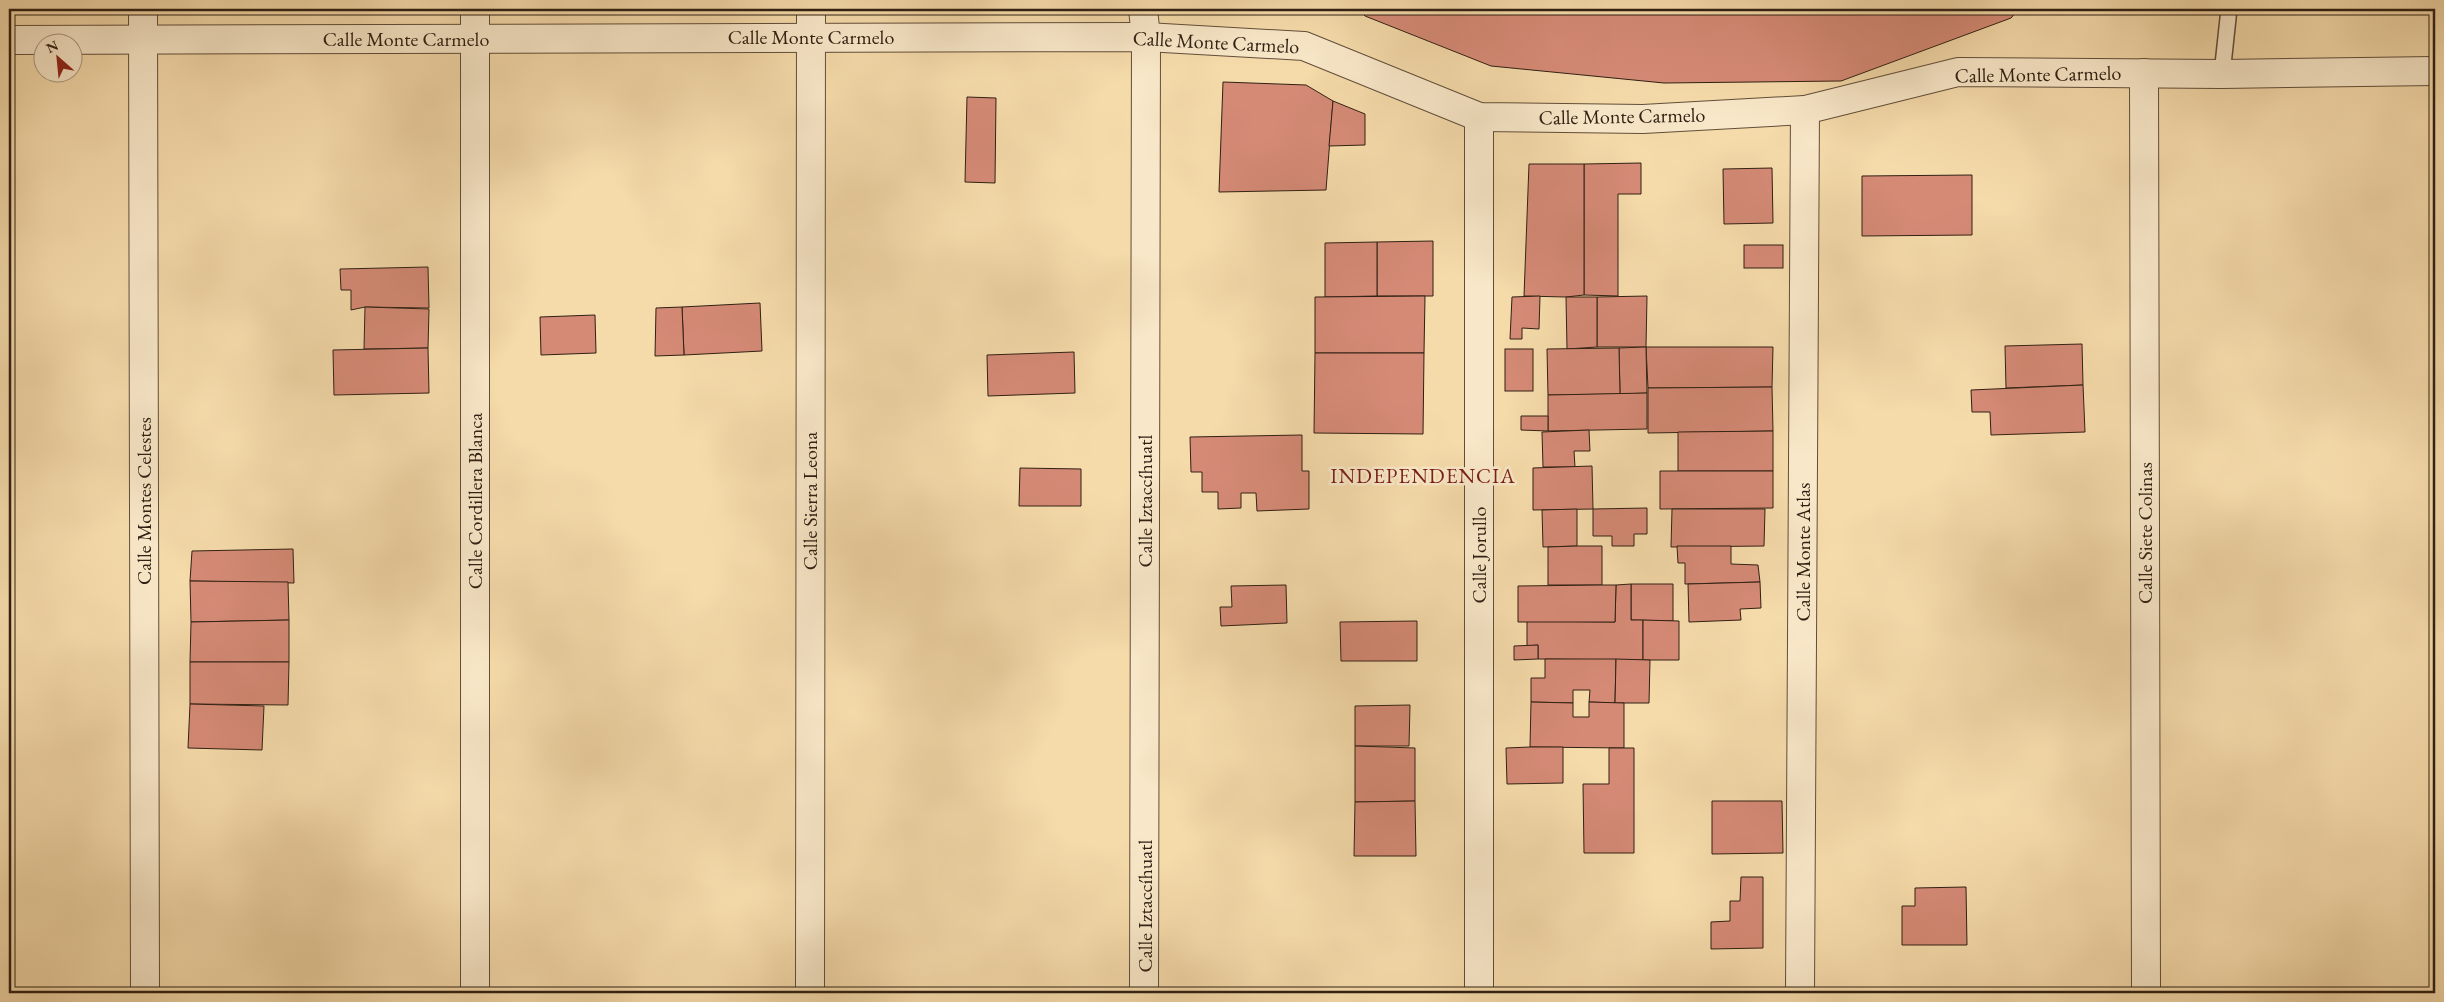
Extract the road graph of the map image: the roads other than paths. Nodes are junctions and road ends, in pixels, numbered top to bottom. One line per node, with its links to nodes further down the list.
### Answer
1 (143, 9): 8 (street, Calle Montes Celestes)
2 (475, 9): 9 (street, Calle Cordillera Blanca)
3 (811, 9): 6 (street, Calle Sierra Leona)
4 (1143, 9): 7 (street, Calle Iztaccíhuatl)
5 (2229, 9): 13 (lane)
6 (810, 37): 7 (street, Calle Monte Carmelo); 9 (street, Calle Monte Carmelo); 18 (street, Calle Sierra Leona)
7 (1146, 37): 15 (street, Calle Monte Carmelo); 19 (street, Calle Iztaccíhuatl)
8 (143, 39): 9 (street, Calle Monte Carmelo); 10 (street, Calle Monte Carmelo); 16 (street, Calle Montes Celestes)
9 (475, 39): 17 (street, Calle Cordillera Blanca)
10 (9, 40)
11 (2435, 71): 13 (street, Calle Monte Carmelo)
12 (2144, 73): 13 (street, Calle Monte Carmelo); 14 (street, Calle Monte Carmelo); 22 (street, Calle Siete Colinas)
13 (2222, 74)
14 (1806, 110): 15 (street, Calle Monte Carmelo); 21 (street, Calle Monte Atlas)
15 (1479, 117): 20 (street, Calle Jorullo)
16 (145, 993)
17 (475, 993)
18 (810, 993)
19 (1144, 993)
20 (1479, 993)
21 (1800, 993)
22 (2146, 993)

